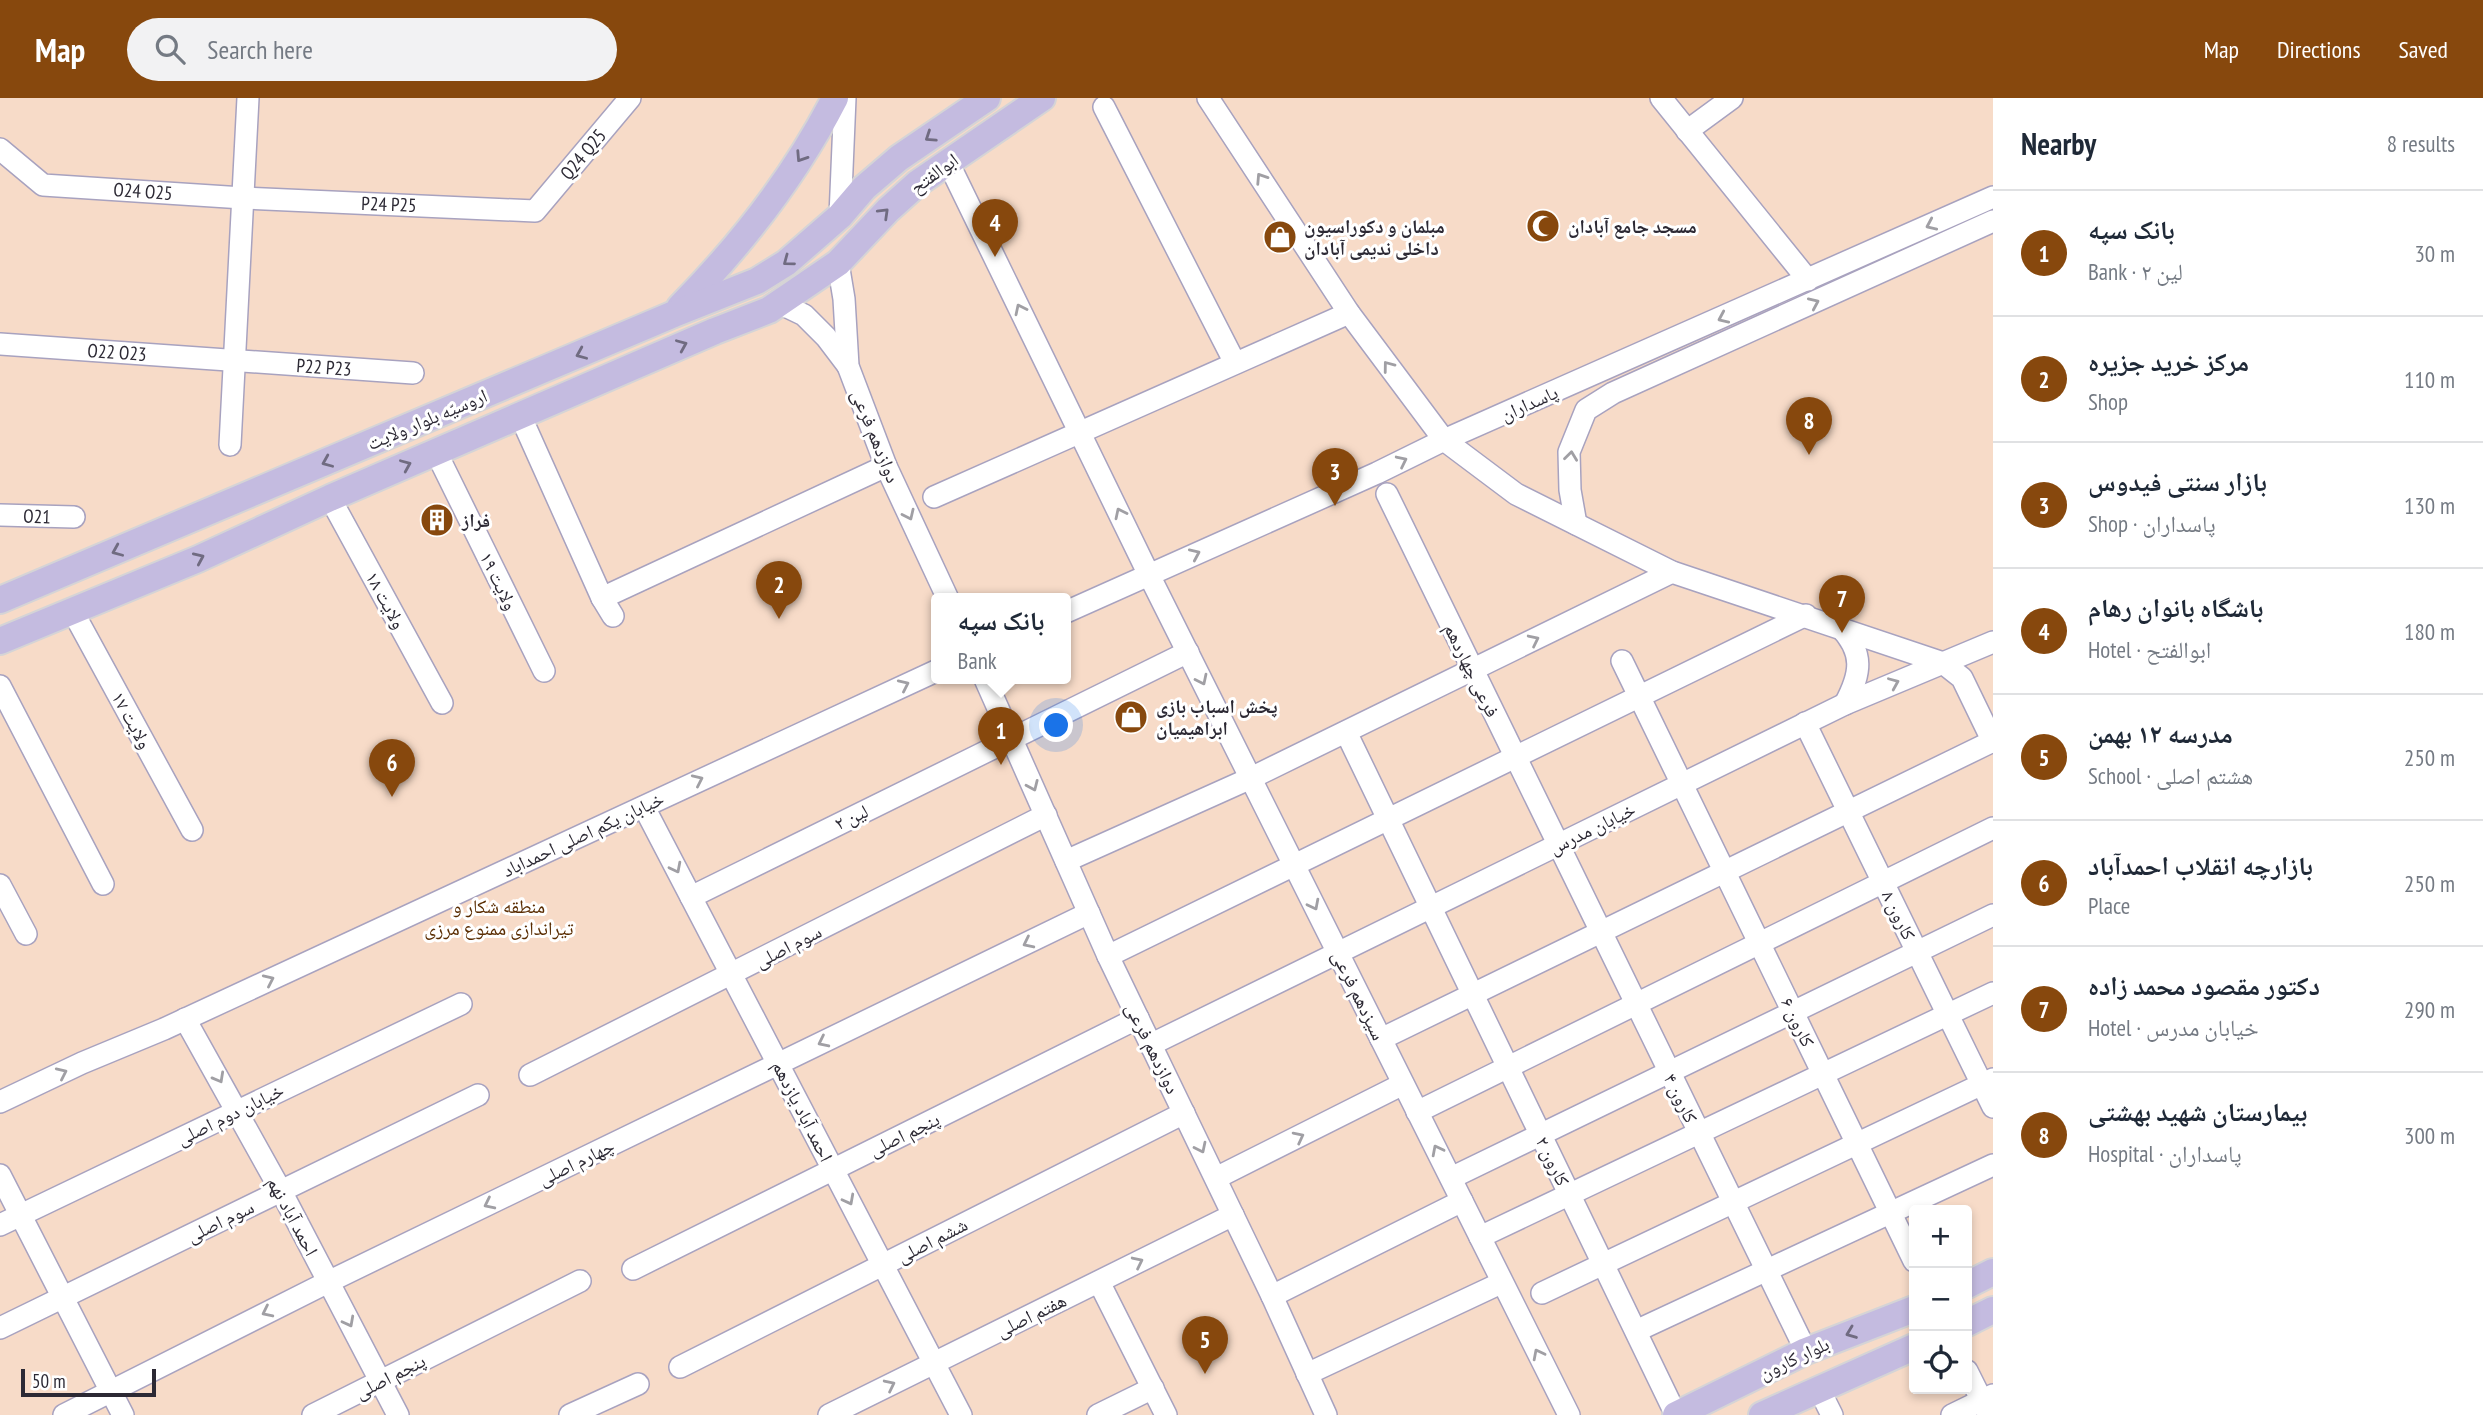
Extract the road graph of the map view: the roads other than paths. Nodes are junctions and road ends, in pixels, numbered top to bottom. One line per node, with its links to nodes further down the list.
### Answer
1 (248, 98): 15 (street)
2 (630, 98): 16 (street, Q24 Q25)
3 (835, 98): 23 (main road, one-way to 23)
4 (845, 98): 17 (street)
5 (987, 98): 17 (main road, ابوالفتح, one-way to 17)
6 (1042, 98): 13 (main road, ابوالفتح)
7 (1208, 98): 22 (street, one-way to 7)
8 (1661, 98): 11 (street)
9 (1732, 98): 11 (street)
10 (1104, 107): 26 (street)
11 (1687, 131): 20 (street)
12 (0, 149): 15 (street, O24 O25)
13 (948, 162): 19 (main road, ابوالفتح, one-way to 13); 32 (street, سیزدهم فرعی, one-way to 13)
14 (1993, 197): 20 (street, پاسداران, one-way to 20)
15 (243, 198): 16 (street, P24 P25); 25 (street)
16 (535, 211)
17 (839, 216): 19 (main road); 23 (main road, اروسیّه بلوار ولایت, one-way to 23)
18 (1993, 221): 42 (street, پاسداران, one-way to 18)
19 (838, 263): 21 (main road, اروسیّه بلوار ولایت); 27 (street, دوازدهم فرعی)
20 (1808, 280): 33 (street, پاسداران, one-way to 33)
21 (779, 303): 27 (street); 31 (main road, اروسیّه بلوار ولایت, one-way to 21)
22 (1349, 313): 26 (street); 33 (street, one-way to 22)
23 (674, 314): 29 (main road, اروسیّه بلوار ولایت, one-way to 29)
24 (0, 344): 25 (street, O22 O23)
25 (235, 360): 28 (street, P22 P23); 34 (street)
26 (1235, 363): 32 (street)
27 (848, 366): 36 (street, دوازدهم فرعی)
28 (413, 373)
29 (489, 393): 30 (main road, اروسیّه بلوار ولایت); 31 (main road)
30 (434, 416): 35 (main road); 46 (main road, اروسیّه بلوار ولایت, one-way to 46)
31 (511, 419): 35 (main road, اروسیّه بلوار ولایت); 36 (street)
32 (1080, 431): 38 (street); 44 (street, سیزدهم فرعی, one-way to 32)
33 (1444, 440): 42 (street); 44 (street, پاسداران, one-way to 33)
34 (230, 445)
35 (441, 450): 39 (main road, اروسیّه بلوار ولایت, one-way to 35); 57 (street, ولایت ۱۹)
36 (886, 466): 45 (street, دوازدهم فرعی, one-way to 45)
37 (1387, 495): 56 (street, فرعی چهاردهم)
38 (934, 497)
39 (330, 498): 47 (main road, اروسیّه بلوار ولایت, one-way to 39); 62 (street, ولایت ۱۸)
40 (0, 514): 41 (street, O21)
41 (74, 517)
42 (1576, 524): 43 (street)
43 (1672, 572): 49 (street); 56 (street, one-way to 43)
44 (1149, 575): 48 (street, پاسداران); 53 (street, سیزدهم فرعی)
45 (945, 593)
46 (0, 600)
47 (72, 610): 51 (main road, اروسیّه بلوار ولایت); 76 (street, ولایت ۱۷)
48 (1071, 610)
49 (1806, 615): 50 (street); 61 (street)
50 (1839, 626): 55 (street); 63 (street)
51 (0, 641)
52 (1993, 642): 55 (street, خیابان مدرس)
53 (1188, 652): 66 (street, لین ۲); 69 (street, سیزدهم فرعی, one-way to 69)
54 (1622, 661): 61 (street, کارون ۶)
55 (1943, 663): 63 (street, خیابان مدرس, one-way to 55); 67 (street)
56 (1472, 670): 65 (street); 68 (street, فرعی چهاردهم)
57 (544, 671)
58 (931, 673): 71 (street, خیابان یکم اصلی احمداباد, one-way to 58)
59 (987, 684): 66 (street, دوازدهم فرعی)
60 (0, 686): 82 (street)
61 (1639, 697): 68 (street); 70 (street, کارون ۶)
62 (442, 703)
63 (1845, 704): 64 (street, خیابان مدرس)
64 (1805, 723): 70 (street, خیابان مدرس); 72 (street, کارون ۸)
65 (1346, 732): 69 (street); 74 (street, کارون ۲)
66 (1011, 737): 73 (street, دوازدهم فرعی, one-way to 73); 84 (street, لین ۲)
67 (1993, 741): 72 (street)
68 (1515, 757): 74 (street); 77 (street, فرعی چهاردهم)
69 (1251, 778): 78 (street); 79 (street, سیزدهم فرعی)
70 (1682, 784): 77 (street, خیابان مدرس); 80 (street, کارون ۶)
71 (644, 807): 84 (street, احمد آباد یازدهم, one-way to 84); 101 (street, خیابان یکم اصلی احمداباد, one-way to 71)
72 (1848, 811): 80 (street); 81 (street, کارون ۸)
73 (1046, 815): 78 (street, دوازدهم فرعی); 94 (street, سوم اصلی)
74 (1389, 819): 79 (street); 85 (street, کارون ۲)
75 (1993, 828): 81 (street)
76 (192, 830)
77 (1558, 845): 85 (street, خیابان مدرس); 88 (street, کارون ۴)
78 (1066, 861): 86 (street, دوازدهم فرعی)
79 (1294, 865): 92 (street, سیزدهم فرعی, one-way to 92); 93 (street)
80 (1724, 872): 88 (street); 90 (street, کارون ۶)
81 (1883, 882): 90 (street); 91 (street, کارون ۸)
82 (103, 884)
83 (0, 885): 89 (street)
84 (691, 897): 94 (street, احمد آباد یازدهم)
85 (1430, 908): 92 (street, خیابان مدرس); 96 (street, کارون ۲)
86 (1089, 913): 93 (street, دوازدهم فرعی); 105 (street, چهارم اصلی, one-way to 105)
87 (1993, 915): 91 (street)
88 (1600, 932): 96 (street); 98 (street, کارون ۴)
89 (26, 934)
90 (1759, 943): 98 (street); 99 (street, کارون ۶)
91 (1917, 952): 99 (street); 100 (street, کارون ۸)
92 (1338, 953): 103 (street, سیزدهم فرعی); 104 (street, خیابان مدرس)
93 (1108, 956): 102 (street, دوازدهم فرعی)
94 (732, 974): 105 (street, احمد آباد یازدهم); 109 (street, سوم اصلی)
95 (1993, 993): 100 (street)
96 (1472, 994): 103 (street); 106 (street, کارون ۲)
97 (461, 1004): 115 (street, خیابان دوم اصلی)
98 (1635, 1004): 106 (street); 107 (street, کارون ۴)
99 (1793, 1012): 107 (street); 108 (street, کارون ۶)
100 (1948, 1014): 108 (street); 110 (street, کارون ۸)
101 (186, 1018): 113 (street, خیابان یکم اصلی احمداباد, one-way to 101); 115 (street, احمد آباد نهم, one-way to 115)
102 (1138, 1018): 104 (street, دوازدهم فرعی); 122 (street, پنجم اصلی)
103 (1381, 1039): 111 (street, سیزدهم فرعی)
104 (1150, 1045): 117 (street, دوازدهم فرعی)
105 (778, 1064): 122 (street, احمد آباد یازدهم); 142 (street, چهارم اصلی, one-way to 142)
106 (1507, 1067): 116 (street); 119 (street, کارون ۲)
107 (1669, 1072): 118 (street, کارون ۴); 119 (street)
108 (1823, 1074): 118 (street); 120 (street, کارون ۶)
109 (530, 1075)
110 (1987, 1081): 114 (street, کارون ۸); 120 (street)
111 (1403, 1084): 116 (street, سیزدهم فرعی); 124 (street, one-way to 111)
112 (478, 1095): 126 (street, سوم اصلی)
113 (0, 1102)
114 (1993, 1107)
115 (237, 1111): 126 (street, احمد آباد نهم); 131 (street, خیابان دوم اصلی)
116 (1417, 1112): 125 (street, سیزدهم فرعی, one-way to 116)
117 (1184, 1113): 124 (street, دوازدهم فرعی, one-way to 124); 137 (street, ششم اصلی)
118 (1699, 1133): 127 (street); 129 (street, کارون ۴)
119 (1540, 1134): 125 (street); 127 (street, کارون ۲)
120 (1857, 1143): 129 (street); 130 (street, کارون ۶)
121 (1993, 1166): 130 (street)
122 (833, 1170): 137 (street, احمد آباد یازدهم, one-way to 137); 138 (street, پنجم اصلی)
123 (0, 1175): 131 (street)
124 (1216, 1178): 132 (street, دوازدهم فرعی)
125 (1451, 1178): 128 (street, سیزدهم فرعی)
126 (281, 1191): 142 (street, احمد آباد نهم); 148 (street, سوم اصلی)
127 (1569, 1194): 134 (street); 136 (street, کارون ۲)
128 (1462, 1201): 134 (street, سیزدهم فرعی); 147 (street)
129 (1733, 1202): 136 (street); 139 (street, کارون ۴)
130 (1891, 1213): 135 (street, کارون ۶); 139 (street)
131 (20, 1215): 133 (street, خیابان دوم اصلی); 148 (street)
132 (1233, 1215): 143 (street, هفتم اصلی, one-way to 132); 147 (street, دوازدهم فرعی)
133 (0, 1225)
134 (1480, 1237): 145 (street, سیزدهم فرعی)
135 (1909, 1251)
136 (1603, 1264): 146 (street); 153 (street, کارون ۲)
137 (883, 1265): 156 (street, احمد آباد یازدهم); 157 (street, ششم اصلی)
138 (633, 1269)
139 (1766, 1271): 153 (street); 155 (street, کارون ۴)
140 (1993, 1272): 144 (main road)
141 (580, 1280): 160 (street, پنجم اصلی)
142 (328, 1282): 160 (street, احمد آباد نهم, one-way to 160); 164 (street, چهارم اصلی, one-way to 164)
143 (1098, 1282): 156 (street, هفتم اصلی); 162 (street)
144 (1972, 1282)
145 (1501, 1283): 158 (street); 176 (street, سیزدهم فرعی, one-way to 145)
146 (1542, 1293)
147 (1272, 1296): 158 (street, دوازدهم فرعی)
148 (63, 1297): 152 (street, سوم اصلی); 164 (street)
149 (1993, 1310): 151 (main road)
150 (1909, 1311): 155 (main road, بلوار کارون, one-way to 155)
151 (1972, 1320)
152 (0, 1328)
153 (1636, 1331): 177 (street, کارون ۲)
154 (1909, 1349): 163 (main road, بلوار کارون)
155 (1806, 1351): 177 (main road, بلوار کارون)
156 (934, 1363): 171 (street, هفتم اصلی, one-way to 156); 172 (street, احمد آباد یازدهم)
157 (681, 1367)
158 (1307, 1374): 175 (street, دوازدهم فرعی)
159 (1972, 1379): 165 (street)
160 (380, 1382): 168 (street, پنجم اصلی); 169 (street, احمد آباد نهم)
161 (638, 1384): 170 (street)
162 (1153, 1388): 173 (street); 174 (street)
163 (1819, 1389): 178 (main road, بلوار کارون); 179 (street)
164 (111, 1390): 166 (street, چهارم اصلی); 167 (street)
165 (1988, 1404): 180 (street)
166 (64, 1415)
167 (123, 1415)
168 (313, 1415)
169 (398, 1415)
170 (570, 1415)
171 (829, 1415)
172 (961, 1415)
173 (1098, 1415)
174 (1166, 1415)
175 (1326, 1415)
176 (1569, 1415)
177 (1676, 1415)
178 (1762, 1415)
179 (1832, 1415)
180 (1952, 1415)

